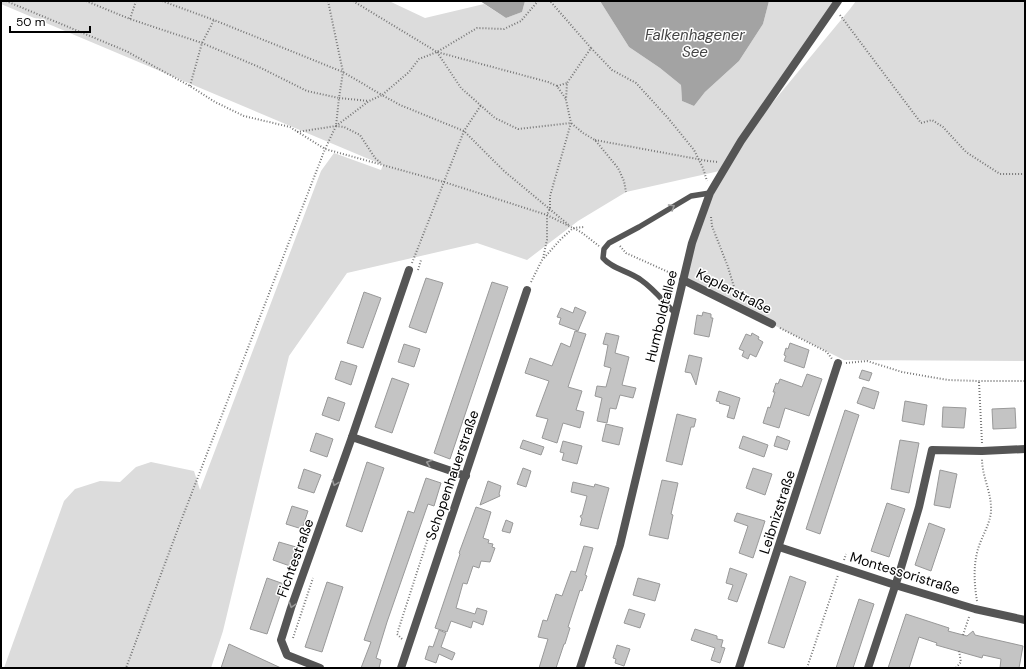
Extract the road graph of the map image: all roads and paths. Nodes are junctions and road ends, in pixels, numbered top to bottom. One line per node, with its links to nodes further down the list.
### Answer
1 (6, 1): 17 (path)
2 (86, 1): 10 (path)
3 (136, 1): 10 (path)
4 (162, 1): 11 (path)
5 (328, 1): 15 (path)
6 (353, 1): 14 (path)
7 (538, 1): 14 (path)
8 (550, 1): 13 (path)
9 (836, 4): 33 (path); 36 (street, Humboldtallee)
10 (130, 19): 12 (path)
11 (214, 20): 12 (path); 15 (path)
12 (202, 43): 17 (path); 20 (path)
13 (591, 48): 16 (path); 30 (path)
14 (437, 52): 18 (path); 19 (path); 23 (path)
15 (343, 72): 19 (path); 20 (path)
16 (567, 83): 18 (path); 21 (path)
17 (190, 86): 27 (path)
18 (557, 86): 21 (path)
19 (382, 95): 22 (path); 26 (path)
20 (339, 98): 22 (path); 25 (path)
21 (566, 100): 24 (path)
22 (369, 101): 25 (path)
23 (481, 105): 24 (path); 26 (path)
24 (571, 123): 28 (path); 37 (path)
25 (336, 126): 27 (path); 29 (path); 32 (path)
26 (464, 131): 34 (path); 37 (path)
27 (297, 132): 29 (path)
28 (595, 140): 30 (path); 35 (path)
29 (325, 149): 32 (path); 67 (path)
30 (698, 159): 31 (path); 36 (path)
31 (718, 162)
32 (383, 164): 34 (path)
33 (1025, 174)
34 (444, 182): 39 (path); 45 (path)
35 (626, 192)
36 (710, 193): 42 (lane, one-way to 36); 46 (street, Humboldtallee)
37 (550, 208): 39 (path); 41 (path)
38 (711, 213): 48 (path)
39 (547, 215): 41 (path); 44 (path)
40 (584, 227): 41 (path)
41 (573, 228): 43 (path); 44 (path)
42 (614, 240): 43 (lane); 46 (path)
43 (604, 250): 49 (lane)
44 (543, 258): 47 (path)
45 (409, 270): 54 (street, Fichtestraße)
46 (684, 280): 48 (street, Keplerstraße); 49 (street, Humboldtallee)
47 (528, 290): 57 (street, Schopenhauerstraße)
48 (740, 309): 50 (street, Keplerstraße)
49 (675, 313): 70 (street, Humboldtallee)
50 (772, 324): 51 (path)
51 (838, 363): 53 (path); 59 (street, Leibnizstraße)
52 (1025, 380): 53 (path)
53 (979, 381): 56 (path)
54 (352, 437): 57 (street, one-way to 54); 68 (street, Fichtestraße, one-way to 68)
55 (1025, 448): 56 (street)
56 (982, 451): 62 (street); 63 (path)
57 (466, 476): 58 (street, Schopenhauerstraße)
58 (459, 496): 65 (path); 69 (street, Schopenhauerstraße)
59 (779, 546): 61 (street, Montessoristraße); 71 (street, Leibnizstraße)
60 (846, 554): 61 (path)
61 (841, 567): 62 (street, Montessoristraße); 72 (path)
62 (895, 585): 64 (street, Montessoristraße); 73 (street)
63 (976, 594)
64 (1025, 620)
65 (402, 639)
66 (959, 652): 74 (path)
67 (126, 668)
68 (320, 668)
69 (401, 668)
70 (580, 668)
71 (739, 668)
72 (807, 668)
73 (868, 668)
74 (956, 668)

